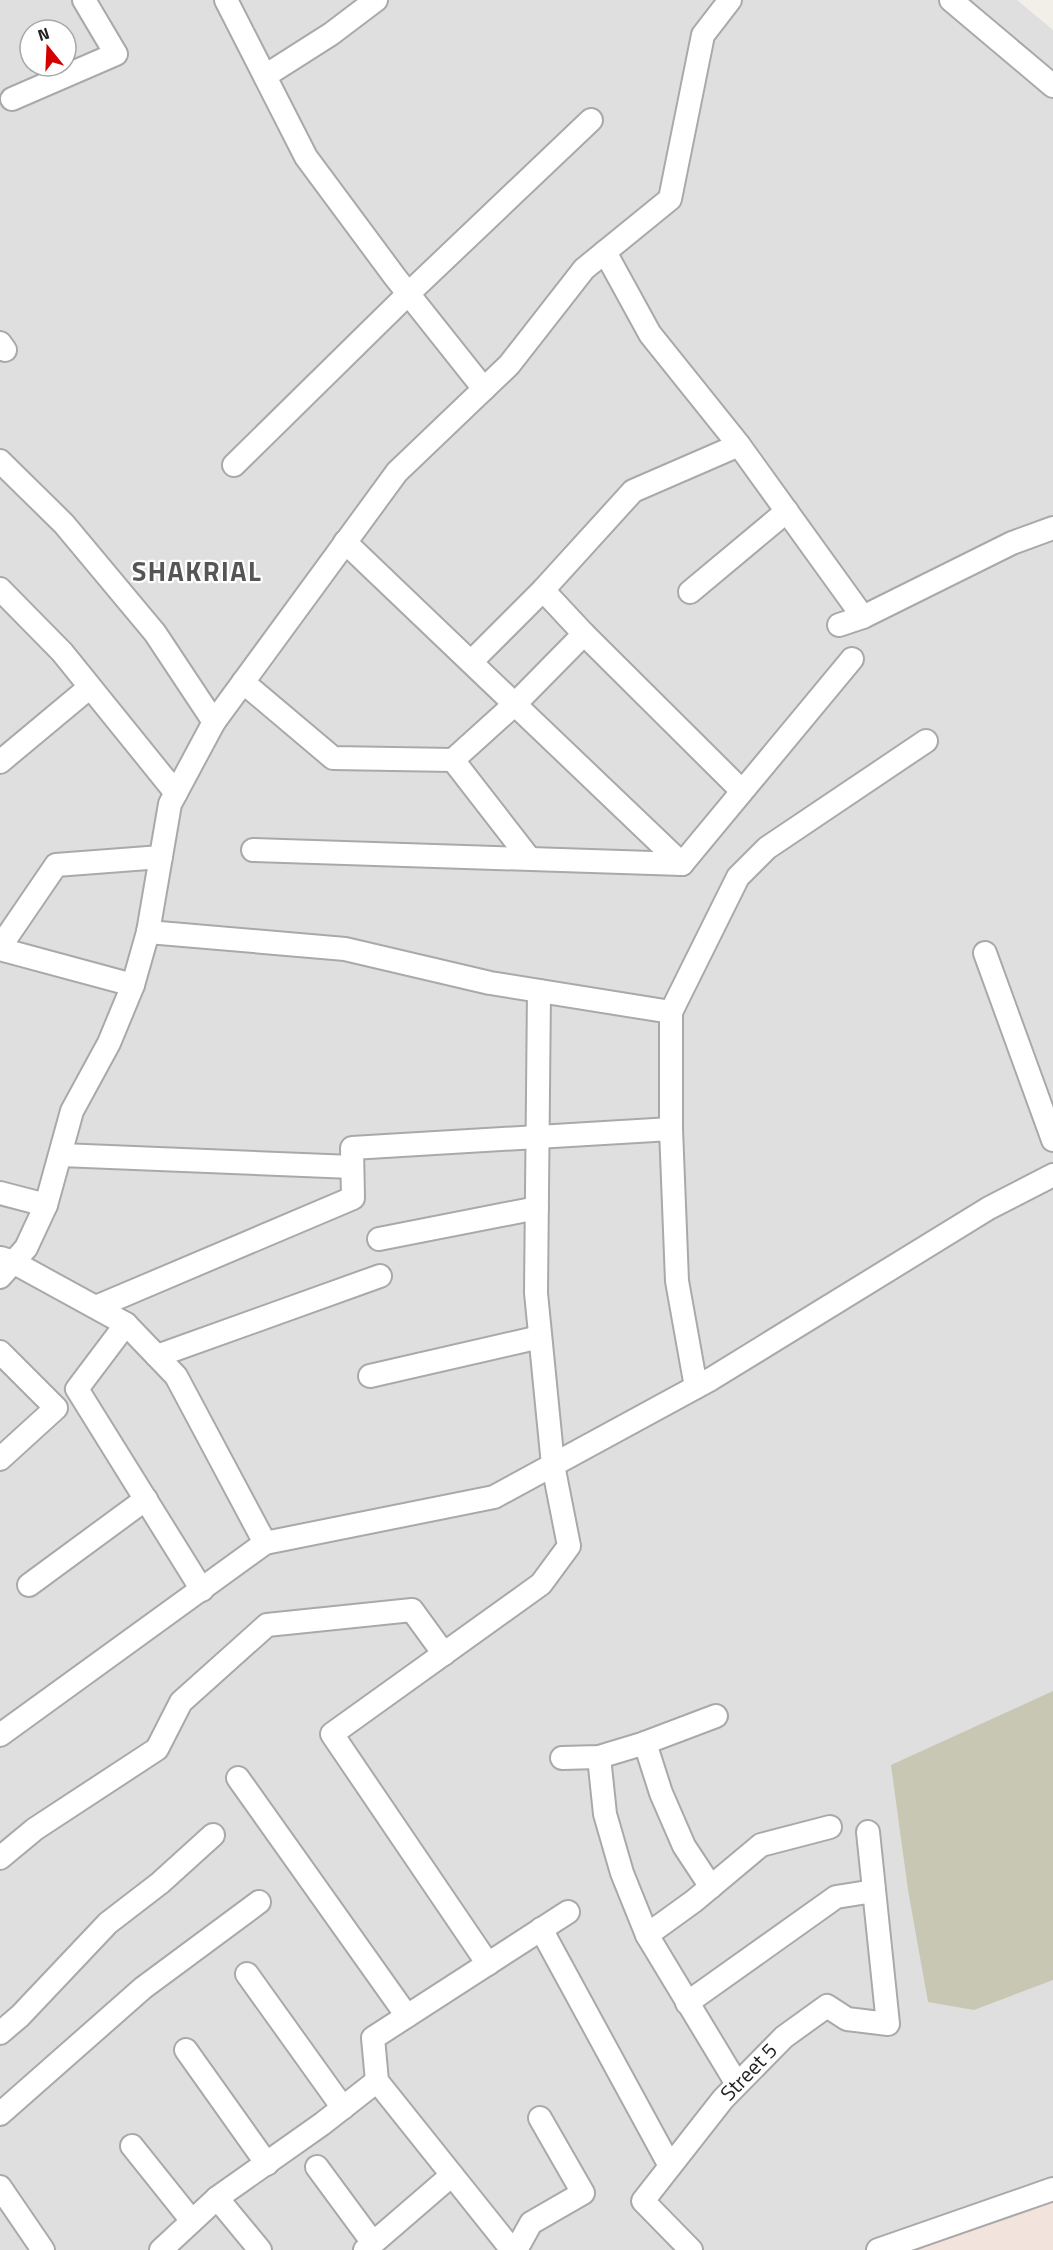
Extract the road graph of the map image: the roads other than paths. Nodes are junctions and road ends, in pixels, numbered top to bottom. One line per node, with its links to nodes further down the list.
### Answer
1 (84, 0): 8 (street)
2 (226, 0): 6 (street)
3 (376, 0): 6 (street)
4 (730, 0): 10 (street)
5 (951, 0): 7 (street)
6 (265, 76): 11 (street)
7 (1053, 86)
8 (12, 99)
9 (591, 120): 11 (street)
10 (605, 252): 12 (street); 13 (street)
11 (408, 294): 12 (street); 15 (street)
12 (484, 389): 18 (street)
13 (739, 445): 16 (street); 20 (street)
14 (0, 461): 30 (street)
15 (234, 465)
16 (787, 512): 21 (street); 22 (street)
17 (1053, 528): 22 (street)
18 (345, 543): 26 (street); 27 (street)
19 (0, 589): 28 (street)
20 (543, 590): 24 (street); 26 (street)
21 (690, 592)
22 (863, 617): 23 (street)
23 (839, 625)
24 (584, 634): 29 (street); 34 (street)
25 (852, 659): 34 (street)
26 (471, 662): 29 (street)
27 (243, 682): 30 (street); 32 (street)
28 (90, 687): 33 (street); 35 (street)
29 (515, 704): 32 (street); 39 (street)
30 (214, 722): 35 (street)
31 (926, 741): 45 (street)
32 (453, 760): 38 (street)
33 (0, 762)
34 (742, 791): 39 (street)
35 (176, 793): 37 (street)
36 (253, 850): 38 (street)
37 (161, 857): 40 (street); 41 (street)
38 (529, 858): 39 (street)
39 (682, 864)
40 (148, 932): 43 (street); 44 (street)
41 (0, 948): 43 (street)
42 (985, 953): 48 (street)
43 (133, 985): 49 (street)
44 (539, 991): 45 (street); 47 (street)
45 (671, 1012): 46 (street)
46 (671, 1129): 47 (street); 64 (street)
47 (538, 1137): 50 (street); 54 (street)
48 (1053, 1140)
49 (61, 1155): 50 (street); 53 (street)
50 (352, 1167): 58 (street)
51 (1053, 1174): 64 (street)
52 (0, 1193): 53 (street)
53 (46, 1205): 56 (street)
54 (537, 1208): 55 (street); 60 (street)
55 (379, 1239)
56 (4, 1265): 58 (street)
57 (380, 1276): 62 (street)
58 (96, 1307): 59 (street)
59 (126, 1324): 62 (street); 67 (street)
60 (540, 1337): 63 (street); 66 (street)
61 (0, 1352): 65 (street)
62 (157, 1356): 68 (street)
63 (370, 1376)
64 (696, 1387): 66 (street)
65 (0, 1459)
66 (553, 1465): 68 (street); 71 (street)
67 (146, 1499): 69 (street); 70 (street)
68 (265, 1543): 70 (street)
69 (29, 1585)
70 (202, 1590): 73 (street)
71 (444, 1654): 81 (street); 88 (street)
72 (716, 1716): 74 (street)
73 (0, 1735)
74 (645, 1743): 75 (street); 82 (street)
75 (599, 1757): 76 (street); 87 (street)
76 (562, 1758)
77 (238, 1778): 91 (street)
78 (830, 1827): 82 (street)
79 (868, 1832): 83 (street)
80 (213, 1835): 92 (street)
81 (0, 1858)
82 (711, 1887): 87 (street)
83 (874, 1891): 90 (street); 95 (street, Street 5)
84 (259, 1902): 97 (street)
85 (568, 1912): 86 (street)
86 (541, 1929): 88 (street); 101 (street)
87 (647, 1935): 90 (street)
88 (488, 1964): 91 (street)
89 (247, 1974): 96 (street)
90 (687, 2003): 95 (street)
91 (406, 2016): 94 (street)
92 (0, 2033)
93 (186, 2050): 100 (street)
94 (377, 2081): 96 (street); 103 (street)
95 (737, 2084): 101 (street, Street 5)
96 (344, 2108): 100 (street)
97 (0, 2114)
98 (540, 2118): 112 (street)
99 (132, 2146): 107 (street)
100 (267, 2164): 106 (street)
101 (670, 2166): 113 (street, Street 5)
102 (317, 2167): 108 (street)
103 (452, 2175): 108 (street); 112 (street)
104 (0, 2187): 109 (street)
105 (1053, 2189): 114 (street)
106 (217, 2198): 107 (street); 111 (street)
107 (192, 2222): 110 (street)
108 (369, 2246)
109 (43, 2250)
110 (161, 2250)
111 (260, 2250)
112 (514, 2250)
113 (691, 2250)
114 (878, 2250)

